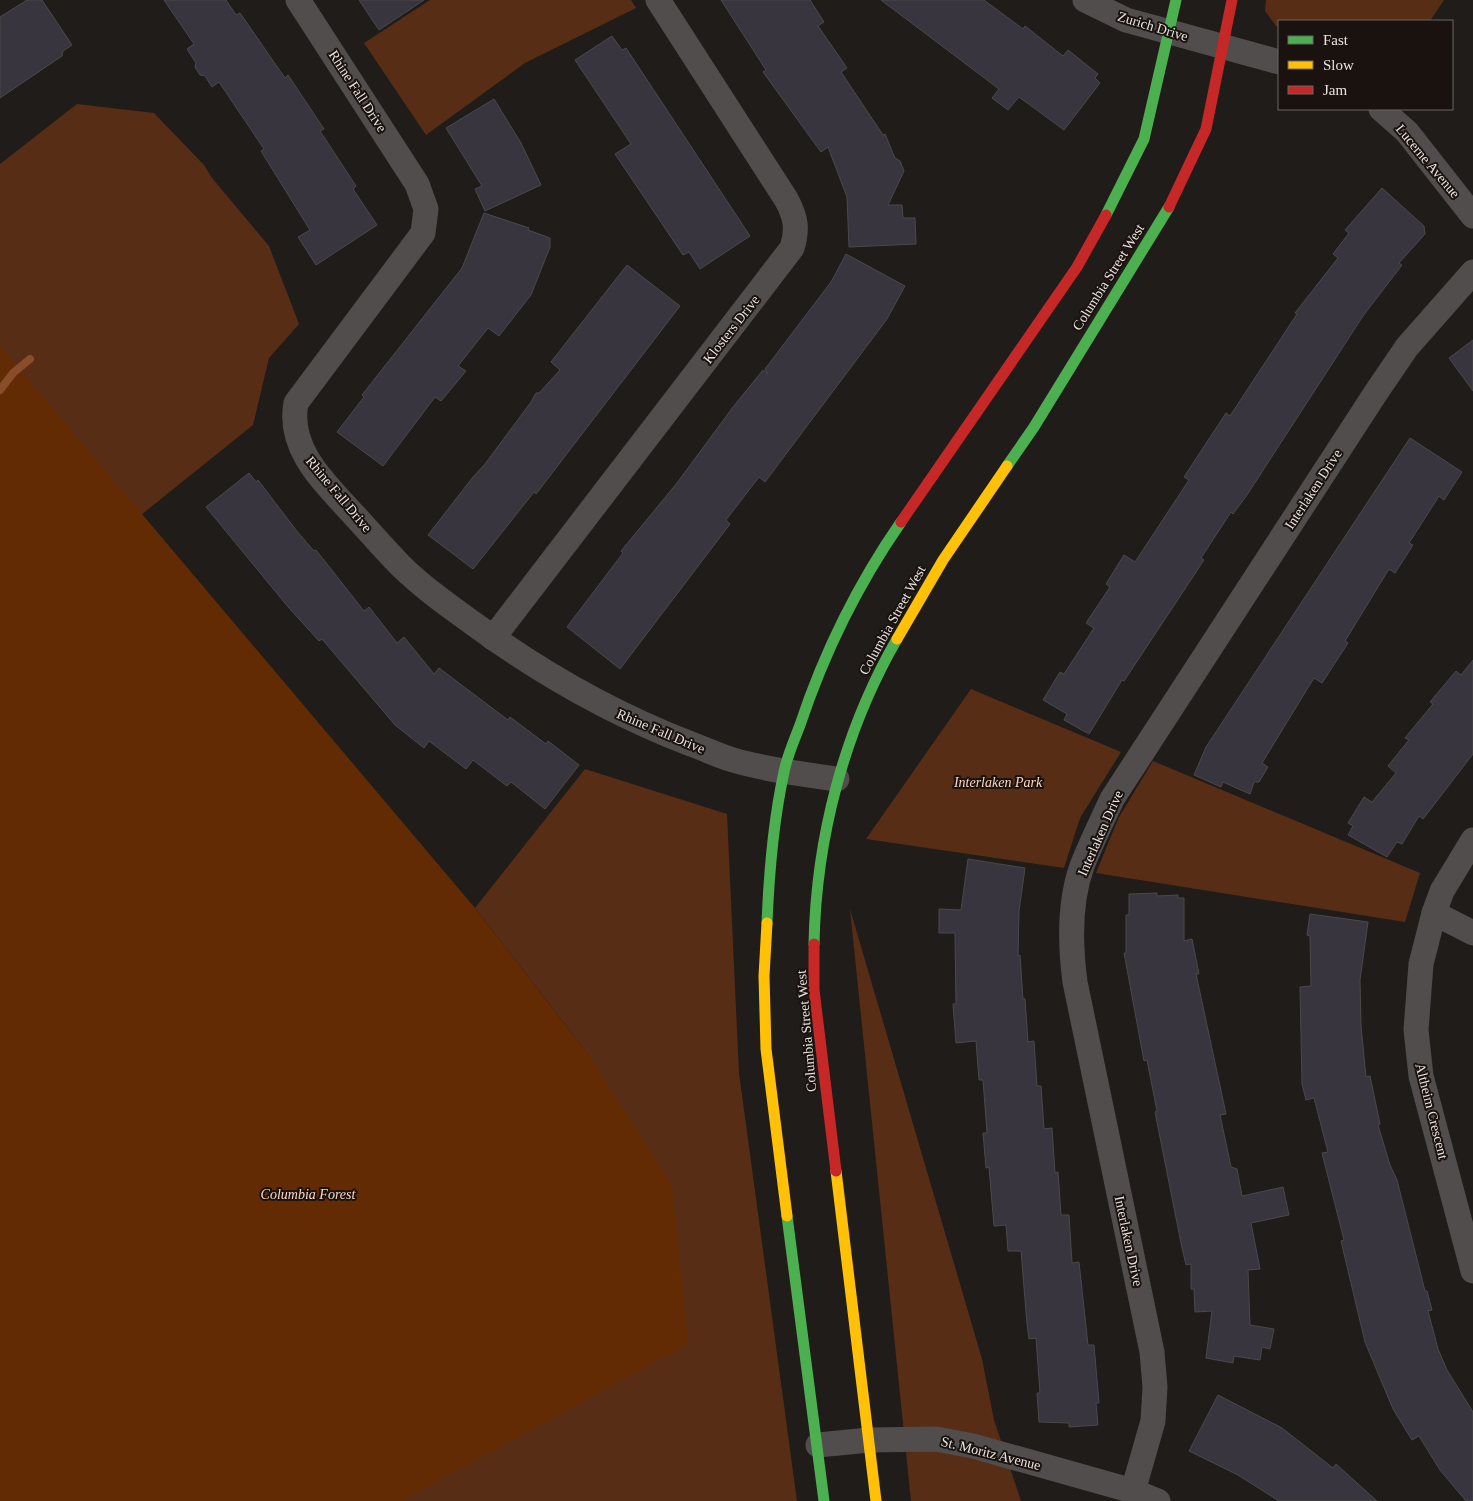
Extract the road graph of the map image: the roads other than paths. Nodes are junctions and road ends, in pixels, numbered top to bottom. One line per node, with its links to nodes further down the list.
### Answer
1 (298, 0): 12 (street, Rhine Fall Drive)
2 (658, 0): 12 (street, Klosters Drive)
3 (1085, 0): 6 (street, Zurich Drive)
4 (1176, 0): 6 (main road)
5 (1232, 0): 7 (main road, Columbia Street West)
6 (1170, 31): 7 (street, Zurich Drive); 13 (main road)
7 (1224, 46): 8 (street); 14 (main road, Columbia Street West)
8 (1278, 62)
9 (1382, 110): 10 (street, Lucerne Avenue)
10 (1473, 216)
11 (1473, 272): 21 (street, Interlaken Drive)
12 (493, 638): 13 (street, Rhine Fall Drive)
13 (784, 771): 14 (street, Rhine Fall Drive); 20 (main road)
14 (838, 778): 19 (main road, Columbia Street West)
15 (1473, 840): 16 (street, Altheim Crescent)
16 (1434, 913): 17 (street); 18 (street, Altheim Crescent)
17 (1473, 933)
18 (1473, 1270)
19 (869, 1440): 20 (street, St. Moritz Avenue); 21 (street, St. Moritz Avenue); 23 (main road, Columbia Street West)
20 (818, 1445): 22 (main road)
21 (1133, 1491): 24 (street, St. Moritz Avenue)
22 (824, 1501)
23 (876, 1501)
24 (1158, 1501)

